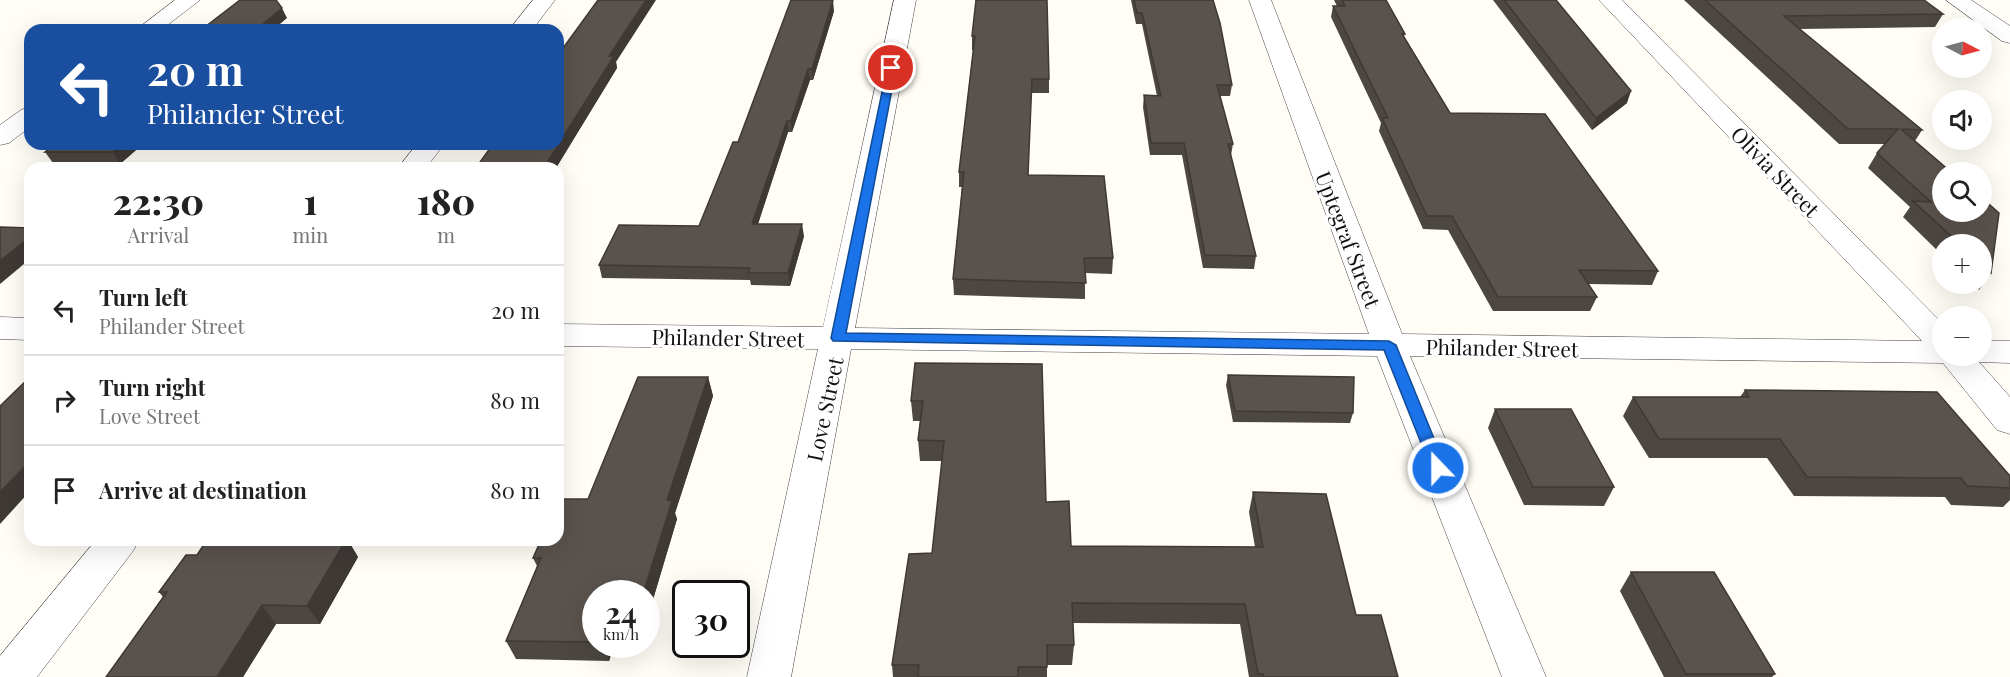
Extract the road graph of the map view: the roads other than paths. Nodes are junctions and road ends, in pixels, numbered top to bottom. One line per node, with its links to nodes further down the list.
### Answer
1 (189, 0): 7 (street)
2 (544, 0): 8 (street)
3 (905, 0): 18 (street, Love Street)
4 (1260, 0): 19 (street, Uptegraf Street)
5 (1610, 0): 16 (street, Olivia Street)
6 (1957, 0): 9 (street)
7 (155, 24)
8 (525, 24)
9 (2010, 36)
10 (24, 119): 11 (street)
11 (0, 137)
12 (426, 150): 13 (street)
13 (417, 162)
14 (0, 328): 15 (street)
15 (24, 329)
16 (1932, 332)
17 (564, 335): 18 (street, Philander Street)
18 (838, 338): 19 (street, Philander Street); 27 (street, Love Street)
19 (1389, 345): 20 (street, Philander Street); 28 (street, Uptegraf Street)
20 (1932, 352)
21 (1992, 352): 22 (street)
22 (2010, 352)
23 (1963, 366): 24 (street)
24 (2010, 421)
25 (114, 546): 26 (street)
26 (10, 677)
27 (769, 677)
28 (1524, 677)

